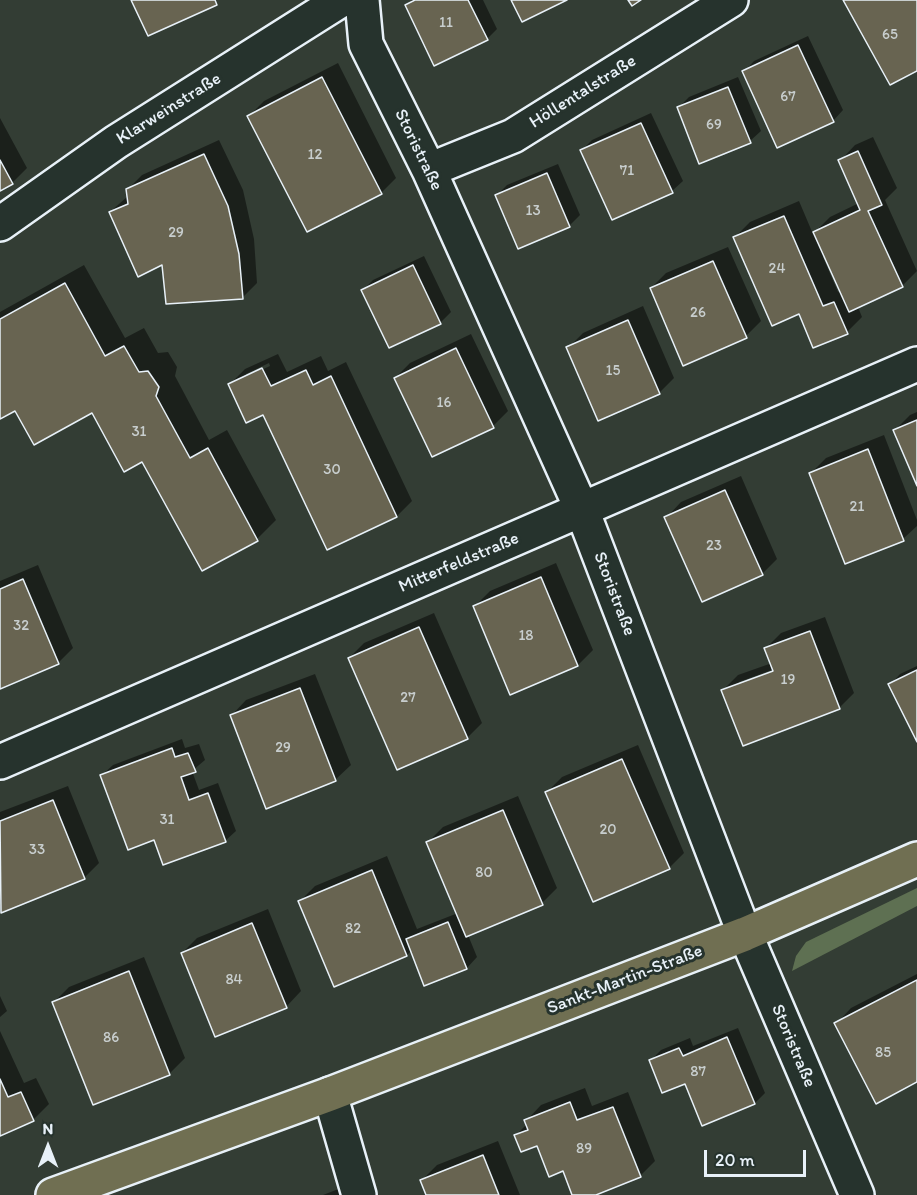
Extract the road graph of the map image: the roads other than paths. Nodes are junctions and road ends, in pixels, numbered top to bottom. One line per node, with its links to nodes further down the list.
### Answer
1 (341, 0): 5 (street, Klarweinstraße)
2 (362, 0): 4 (street, Storistraße)
3 (730, 0): 4 (street, Höllentalstraße)
4 (429, 170): 7 (street, Storistraße)
5 (0, 224)
6 (917, 364): 7 (street, Mitterfeldstraße)
7 (582, 510): 8 (street, Mitterfeldstraße); 10 (street, Storistraße)
8 (0, 762)
9 (917, 859): 10 (main road, Sankt-Martin-Straße)
10 (745, 934): 11 (main road, Sankt-Martin-Straße); 14 (street, Storistraße)
11 (330, 1094): 12 (main road, Sankt-Martin-Straße); 13 (street)
12 (53, 1195)
13 (359, 1195)
14 (857, 1195)

